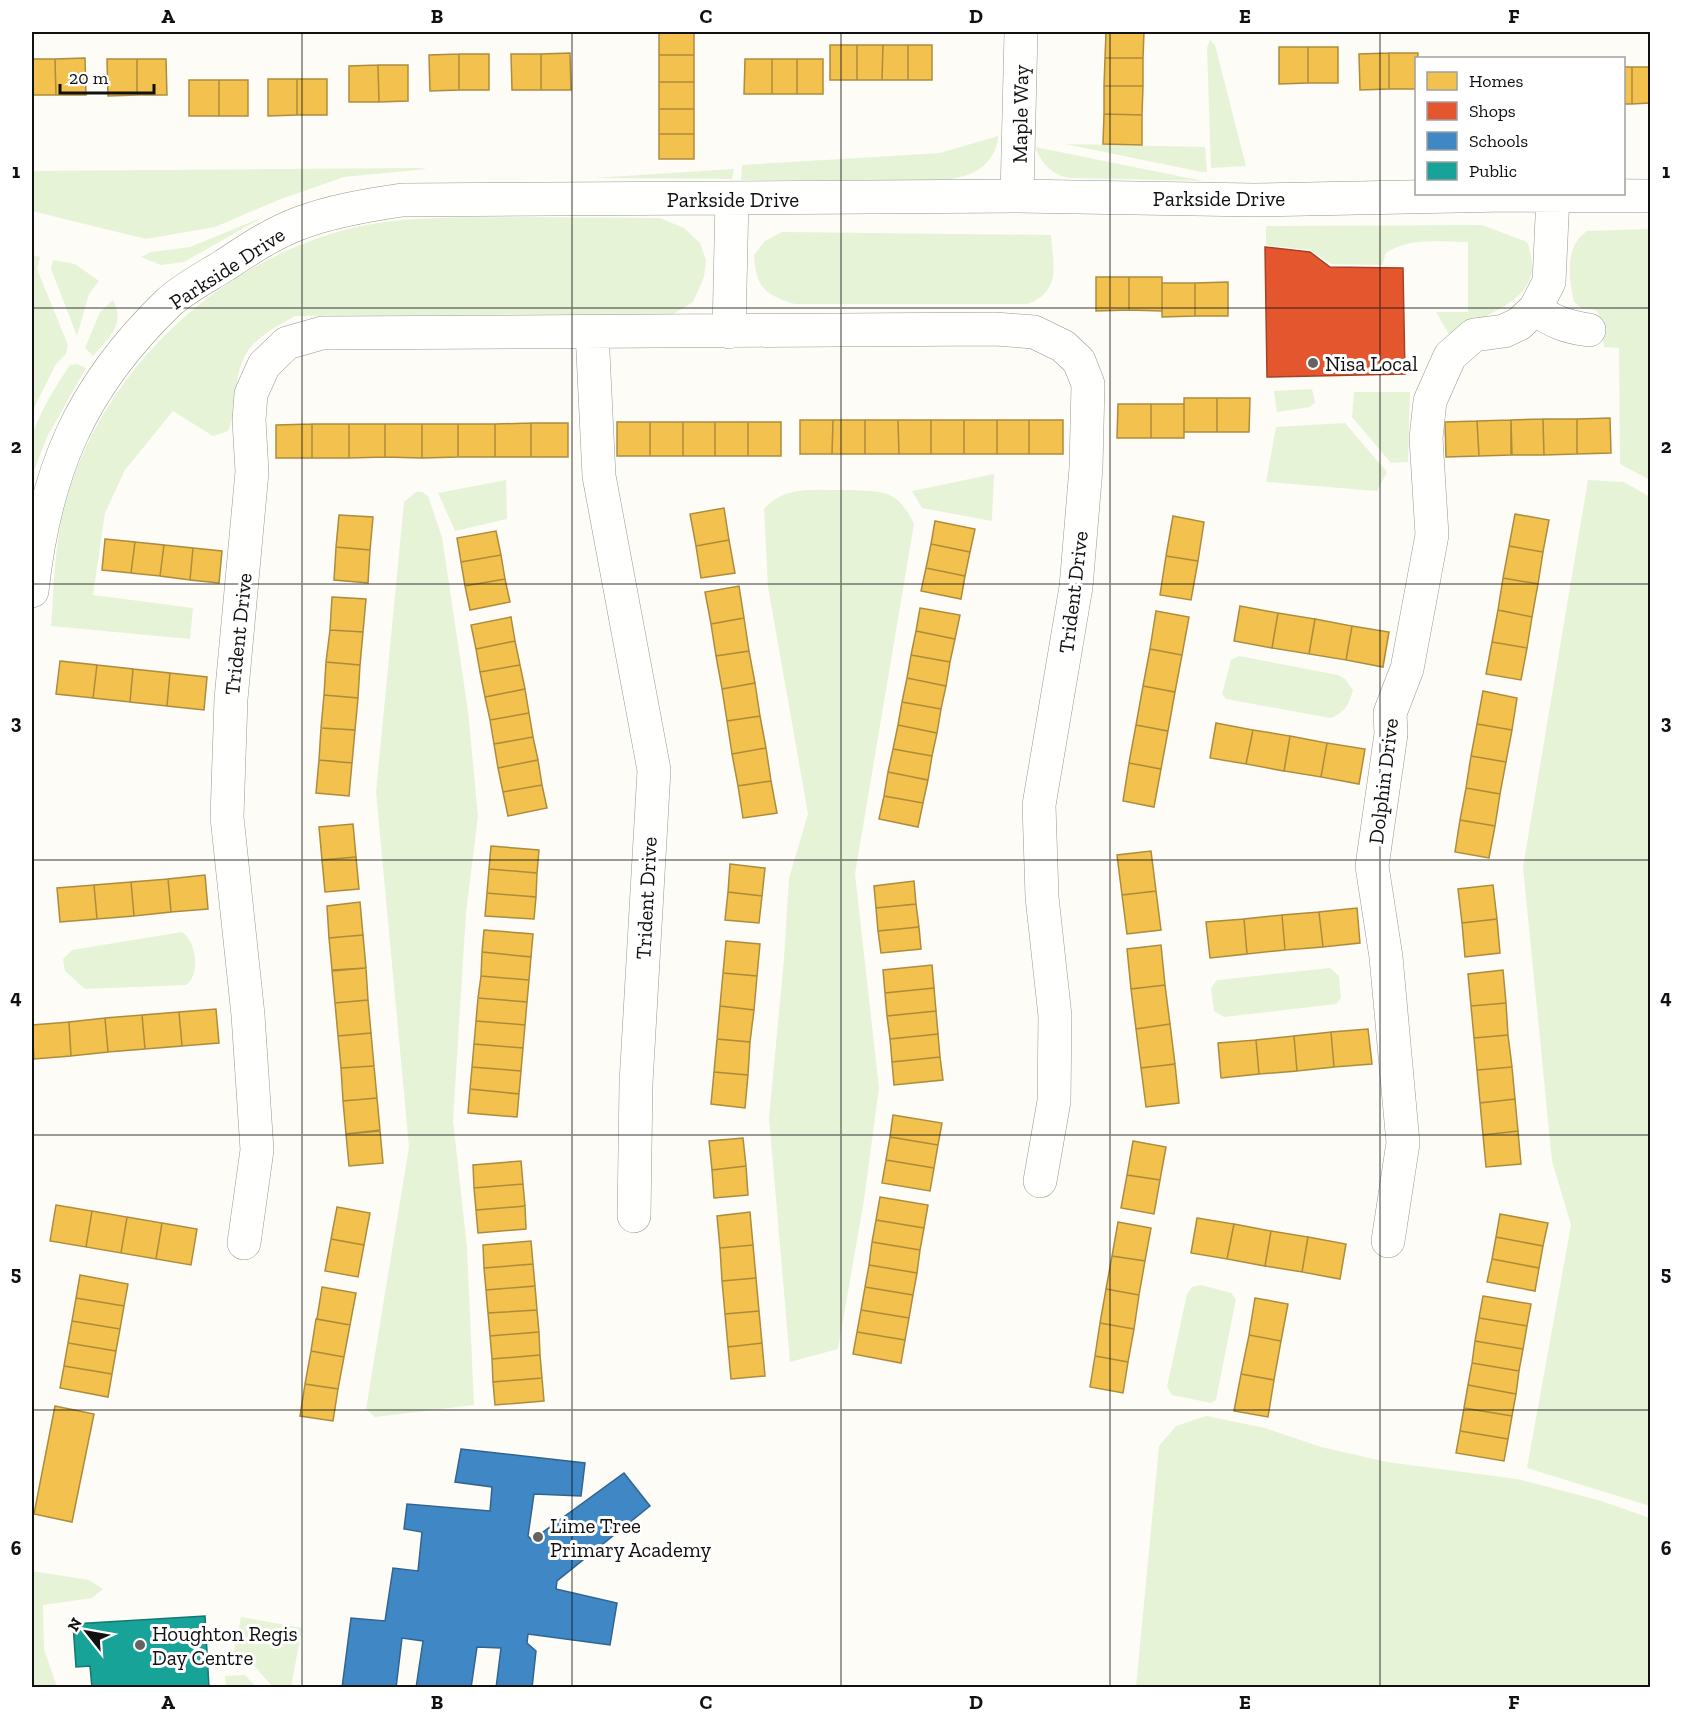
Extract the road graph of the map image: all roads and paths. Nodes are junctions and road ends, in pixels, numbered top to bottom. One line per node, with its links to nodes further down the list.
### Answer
1 (1021, 32): 2 (street, Maple Way)
2 (1017, 196): 3 (street, Parkside Drive); 5 (street, Parkside Drive)
3 (1553, 196): 4 (street, Parkside Drive); 6 (street, Dolphin Drive)
4 (1650, 196)
5 (732, 199): 9 (street); 10 (street, Parkside Drive)
6 (1535, 309): 7 (street); 13 (street, Dolphin Drive)
7 (1589, 330)
8 (592, 332): 9 (street, Trident Drive); 12 (street, Trident Drive); 14 (street, Trident Drive)
9 (729, 332): 11 (street, Trident Drive)
10 (32, 591)
11 (1040, 1181)
12 (634, 1216)
13 (1389, 1241)
14 (244, 1243)

